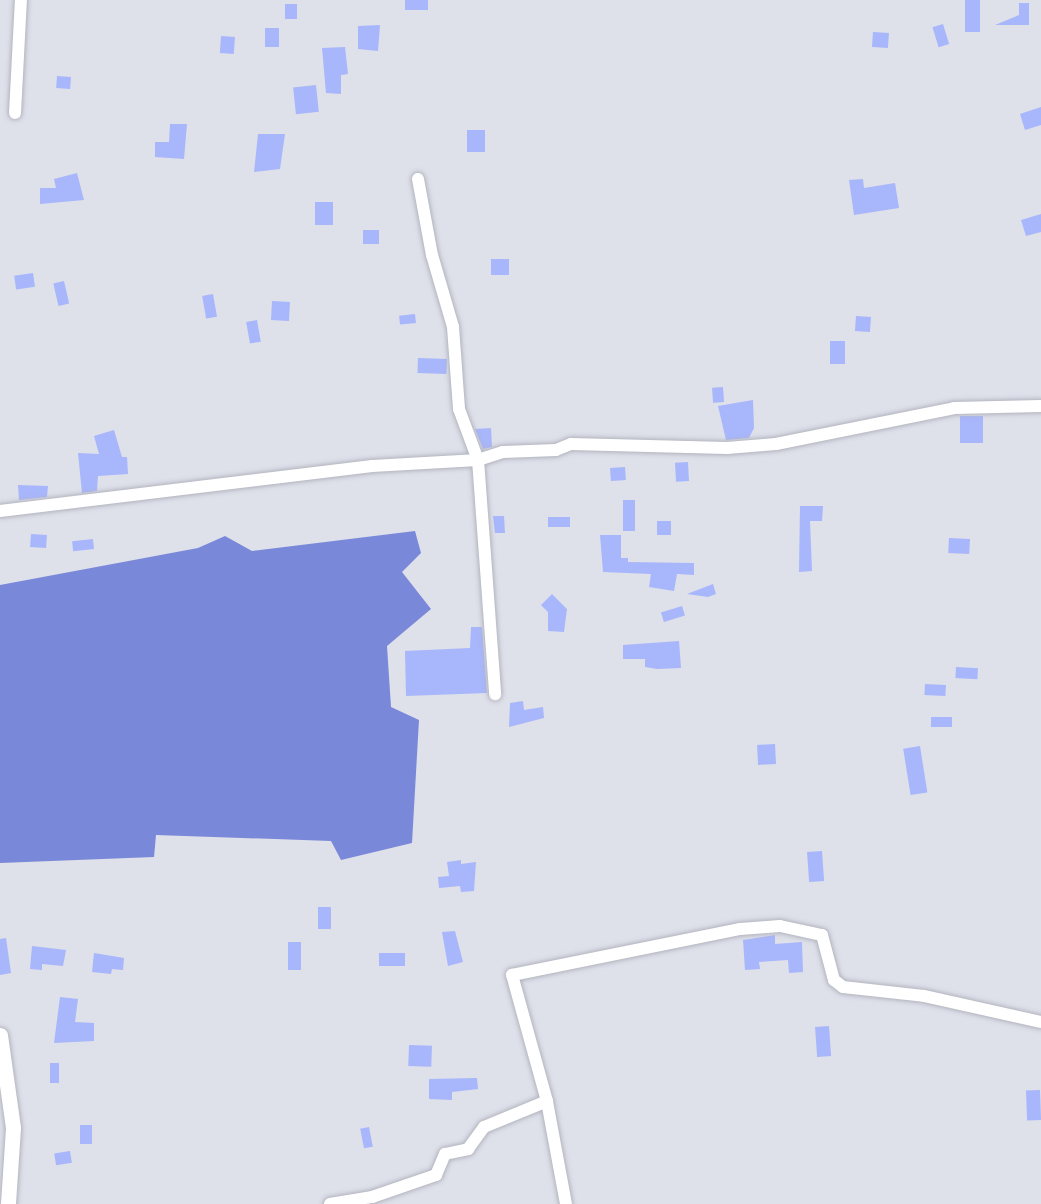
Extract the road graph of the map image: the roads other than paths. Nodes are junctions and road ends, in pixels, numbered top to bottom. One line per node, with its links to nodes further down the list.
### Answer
1 (21, 0): 2 (street)
2 (15, 112)
3 (418, 179): 5 (street)
4 (1041, 406): 5 (street)
5 (478, 460): 6 (street); 7 (street)
6 (0, 511)
7 (495, 694)
8 (1041, 1022): 10 (street)
9 (0, 1035): 11 (street)
10 (547, 1101): 12 (street); 13 (street)
11 (8, 1204)
12 (330, 1204)
13 (566, 1204)

